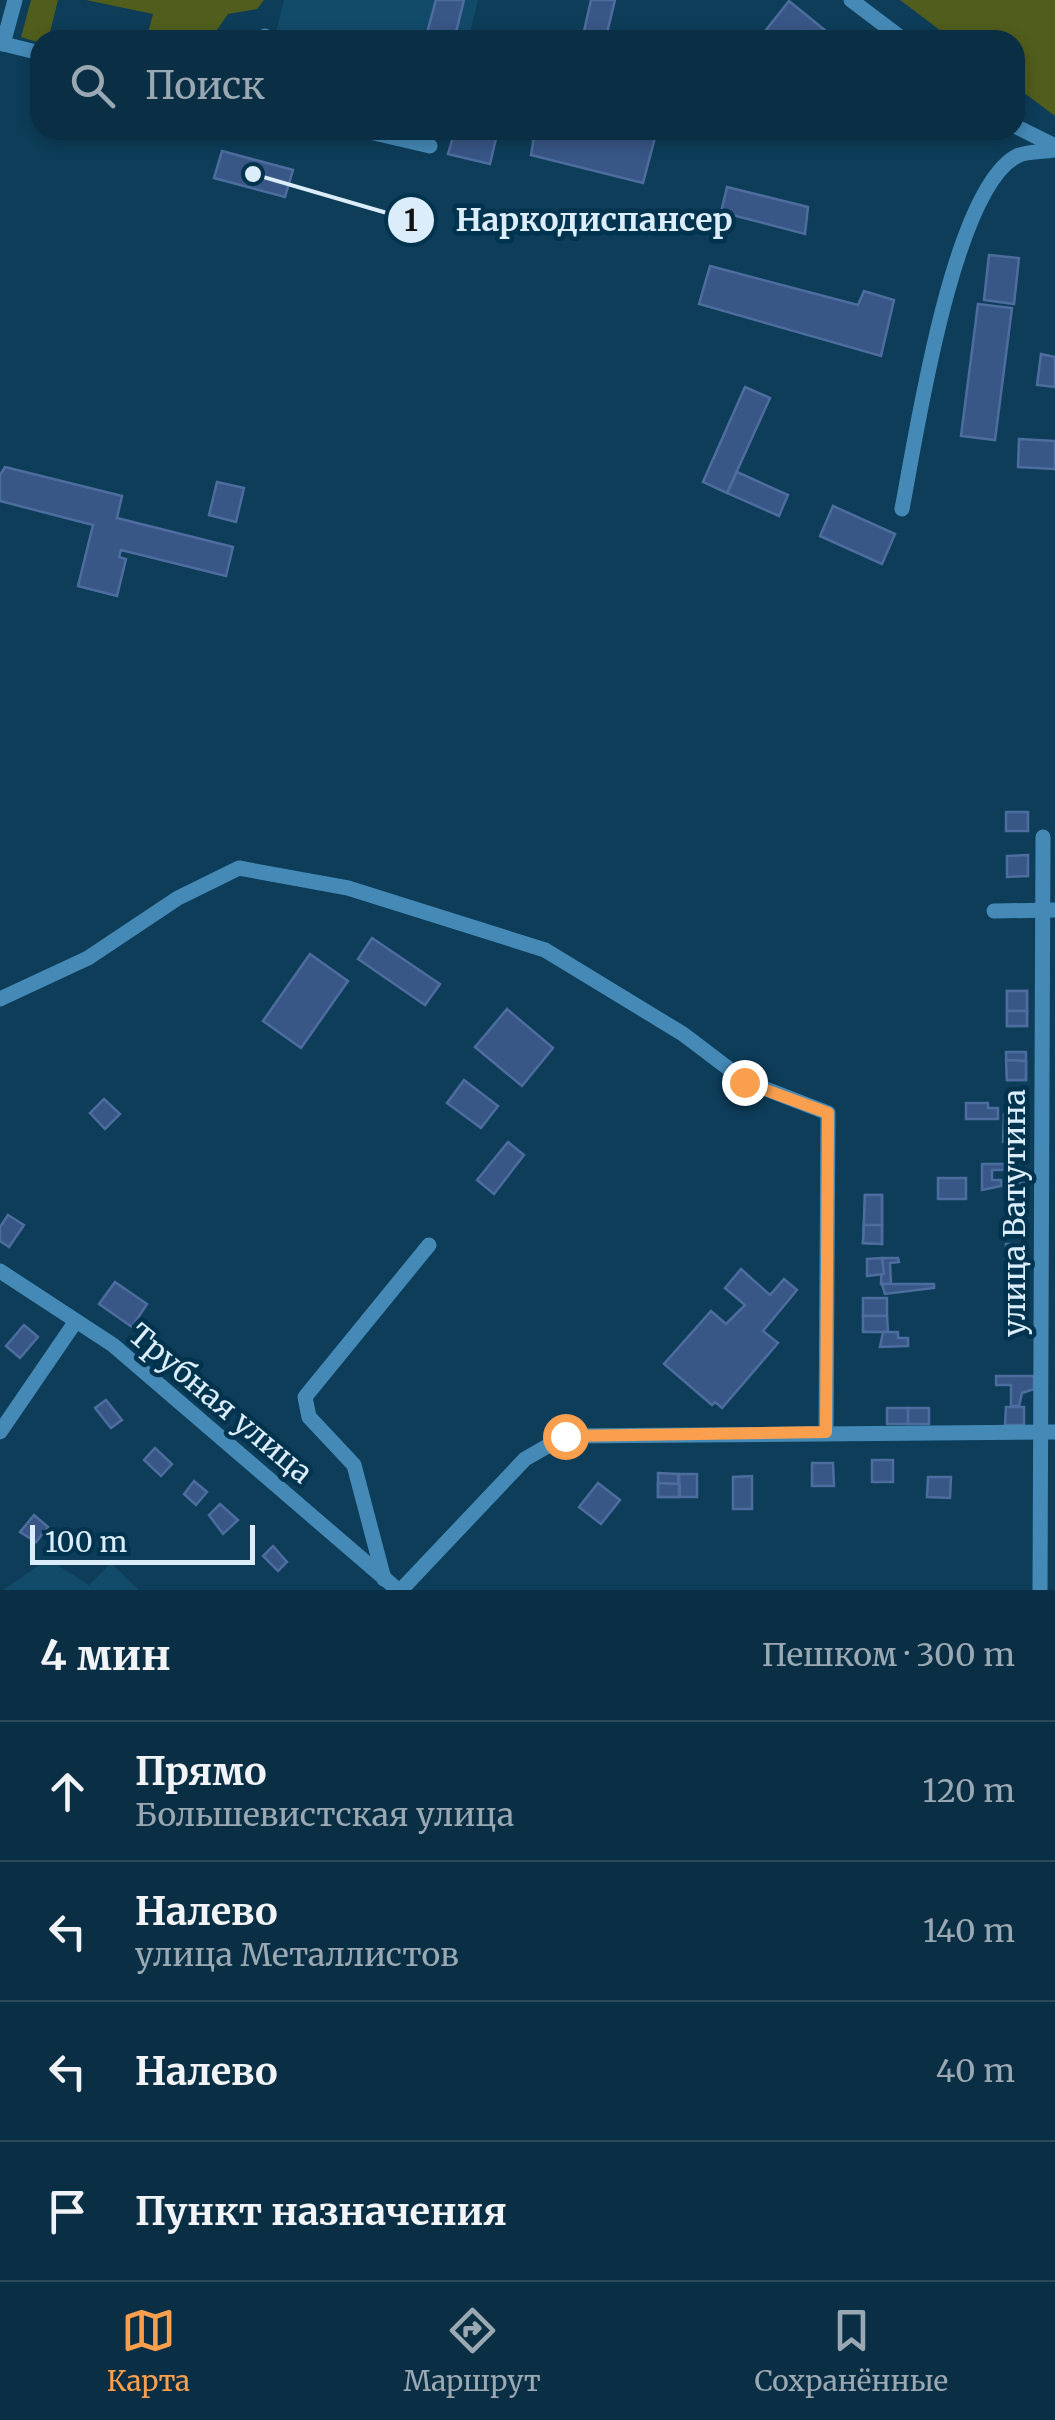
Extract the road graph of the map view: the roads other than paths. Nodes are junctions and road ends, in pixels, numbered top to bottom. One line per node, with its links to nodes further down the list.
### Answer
1 (15, 0): 4 (street)
2 (851, 0): 3 (street)
3 (891, 30)
4 (2, 44): 5 (street)
5 (30, 51)
6 (1025, 132): 9 (street)
7 (404, 140): 8 (street)
8 (430, 146)
9 (1055, 148): 10 (street)
10 (902, 509)
11 (1043, 837): 13 (street, улица Ватутина)
12 (994, 911): 13 (street)
13 (1049, 911): 20 (street, улица Ватутина)
14 (0, 998): 19 (street)
15 (429, 1245): 21 (street)
16 (0, 1270): 17 (street, Трубная улица)
17 (76, 1321): 18 (street); 21 (street, Трубная улица)
18 (0, 1432)
19 (826, 1432): 20 (street); 21 (street)
20 (1048, 1432): 22 (street, улица Ватутина)
21 (394, 1586)
22 (1040, 1590)

